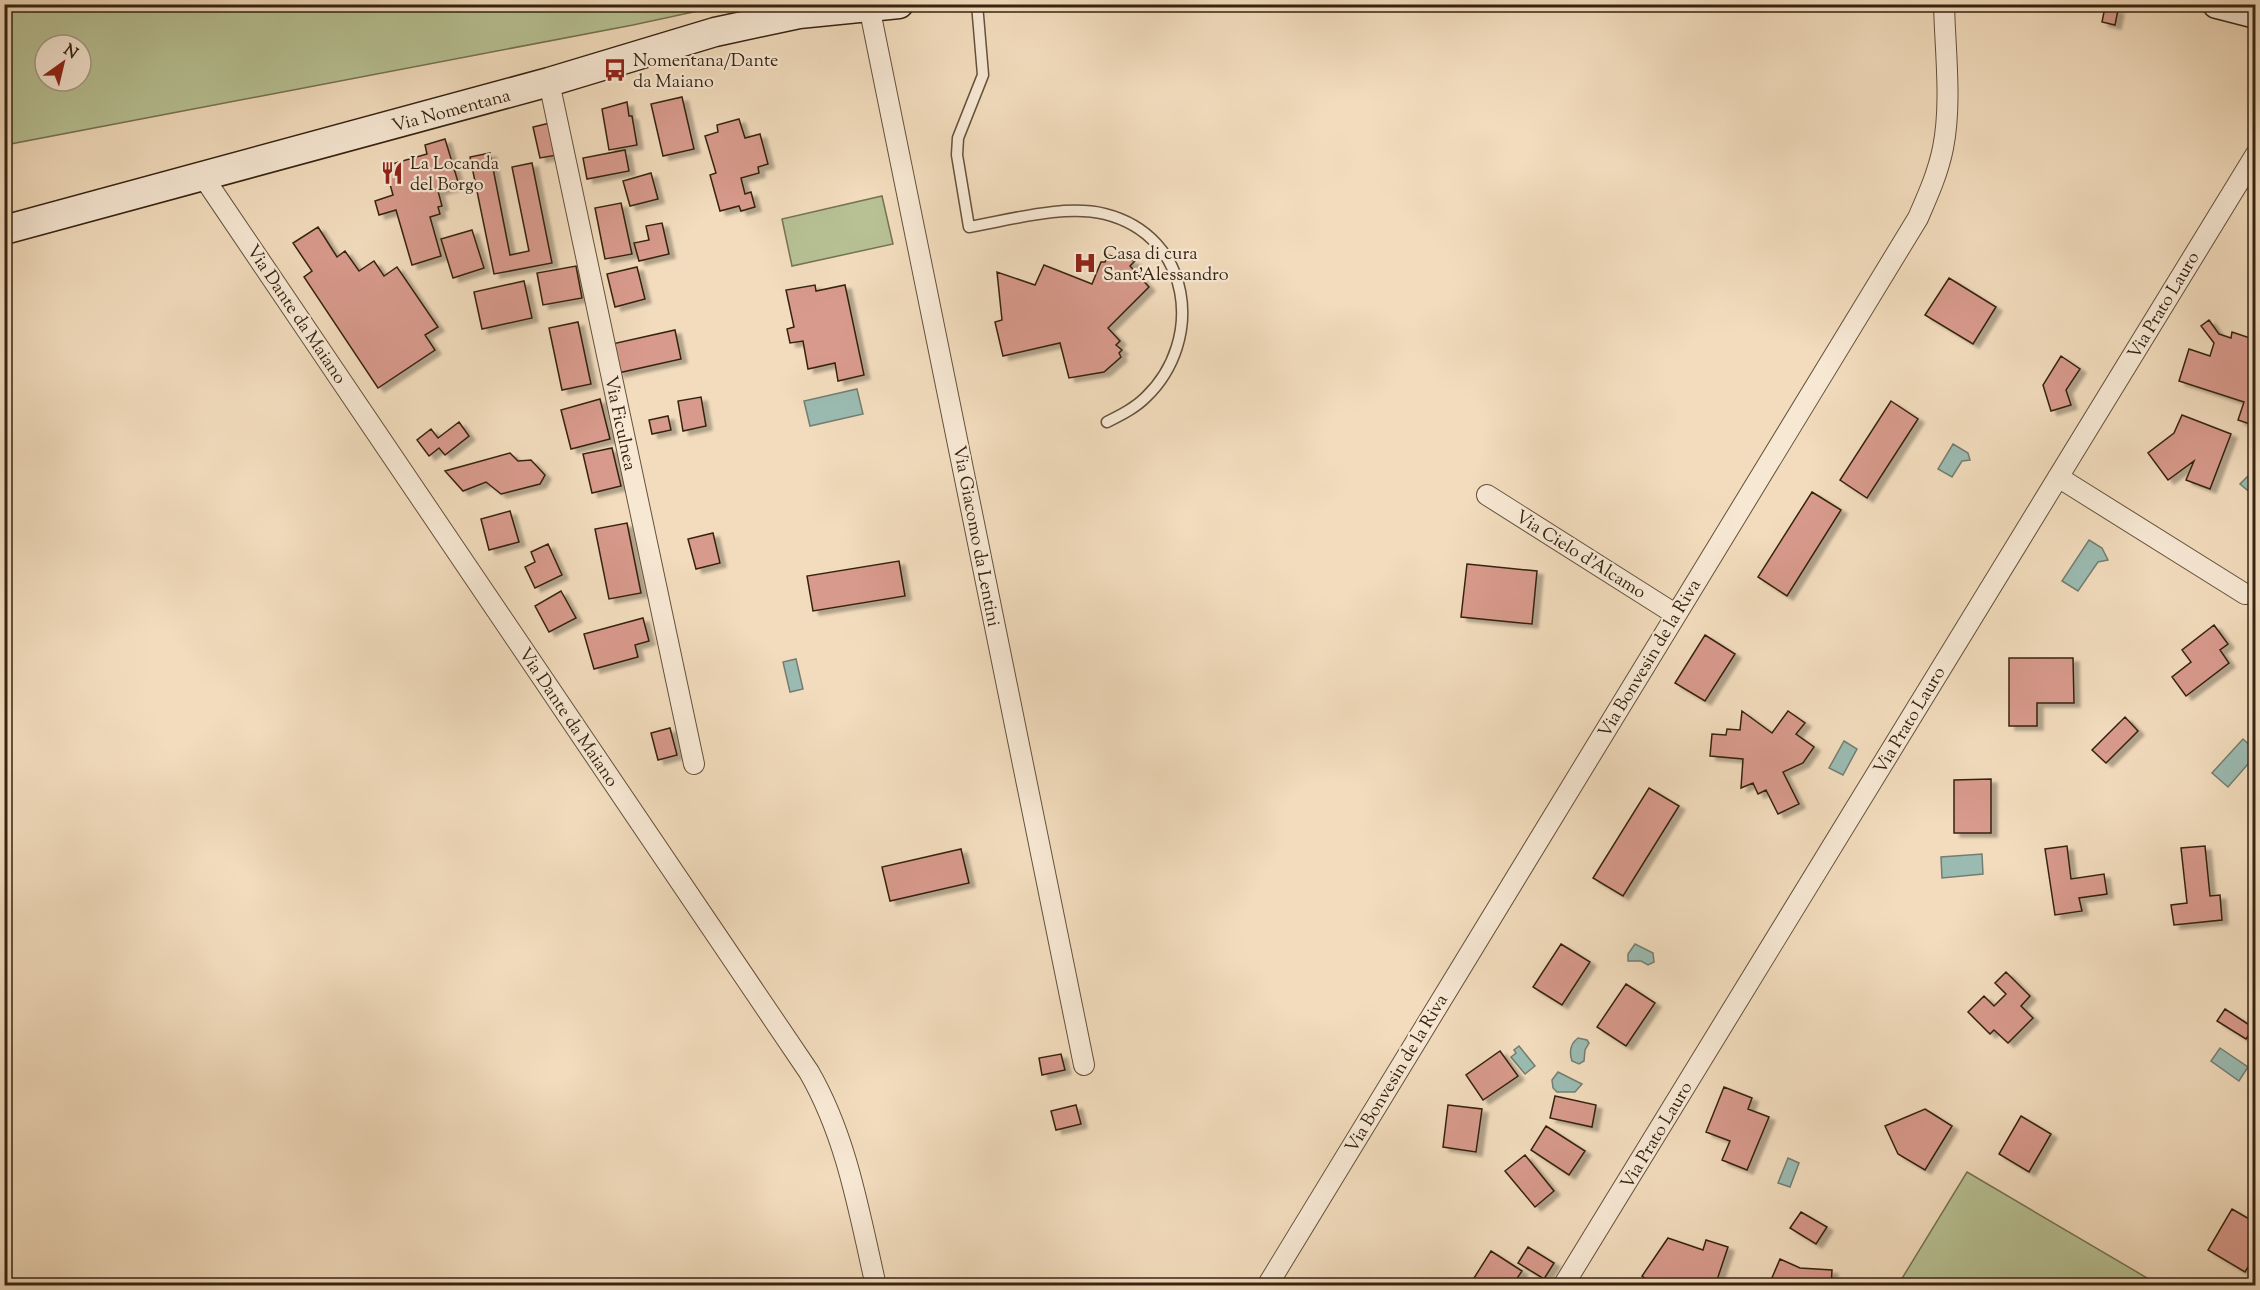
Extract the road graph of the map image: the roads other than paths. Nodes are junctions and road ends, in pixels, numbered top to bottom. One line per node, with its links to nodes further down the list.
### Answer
1 (899, 4): 5 (main road, Via Nomentana)
2 (977, 4): 11 (lane)
3 (1944, 4): 15 (street, Via Bonvesin de la Riva)
4 (2217, 4): 6 (main road)
5 (869, 6): 7 (main road, Via Nomentana); 17 (street, Via Giacomo da Lentini)
6 (2256, 15)
7 (549, 82): 9 (main road, Via Nomentana); 16 (street, Via Ficulnea)
8 (2256, 154): 12 (street, Via Prato Lauro)
9 (202, 175): 10 (main road, Via Nomentana); 18 (street, Via Dante da Maiano)
10 (4, 230)
11 (1107, 422)
12 (2058, 477): 14 (street); 20 (street, Via Prato Lauro)
13 (1487, 495): 15 (street, Via Cielo d'Alcamo)
14 (2245, 594)
15 (1675, 614): 19 (street, Via Bonvesin de la Riva)
16 (694, 764)
17 (1084, 1065)
18 (876, 1286)
19 (1267, 1286)
20 (1563, 1286)

